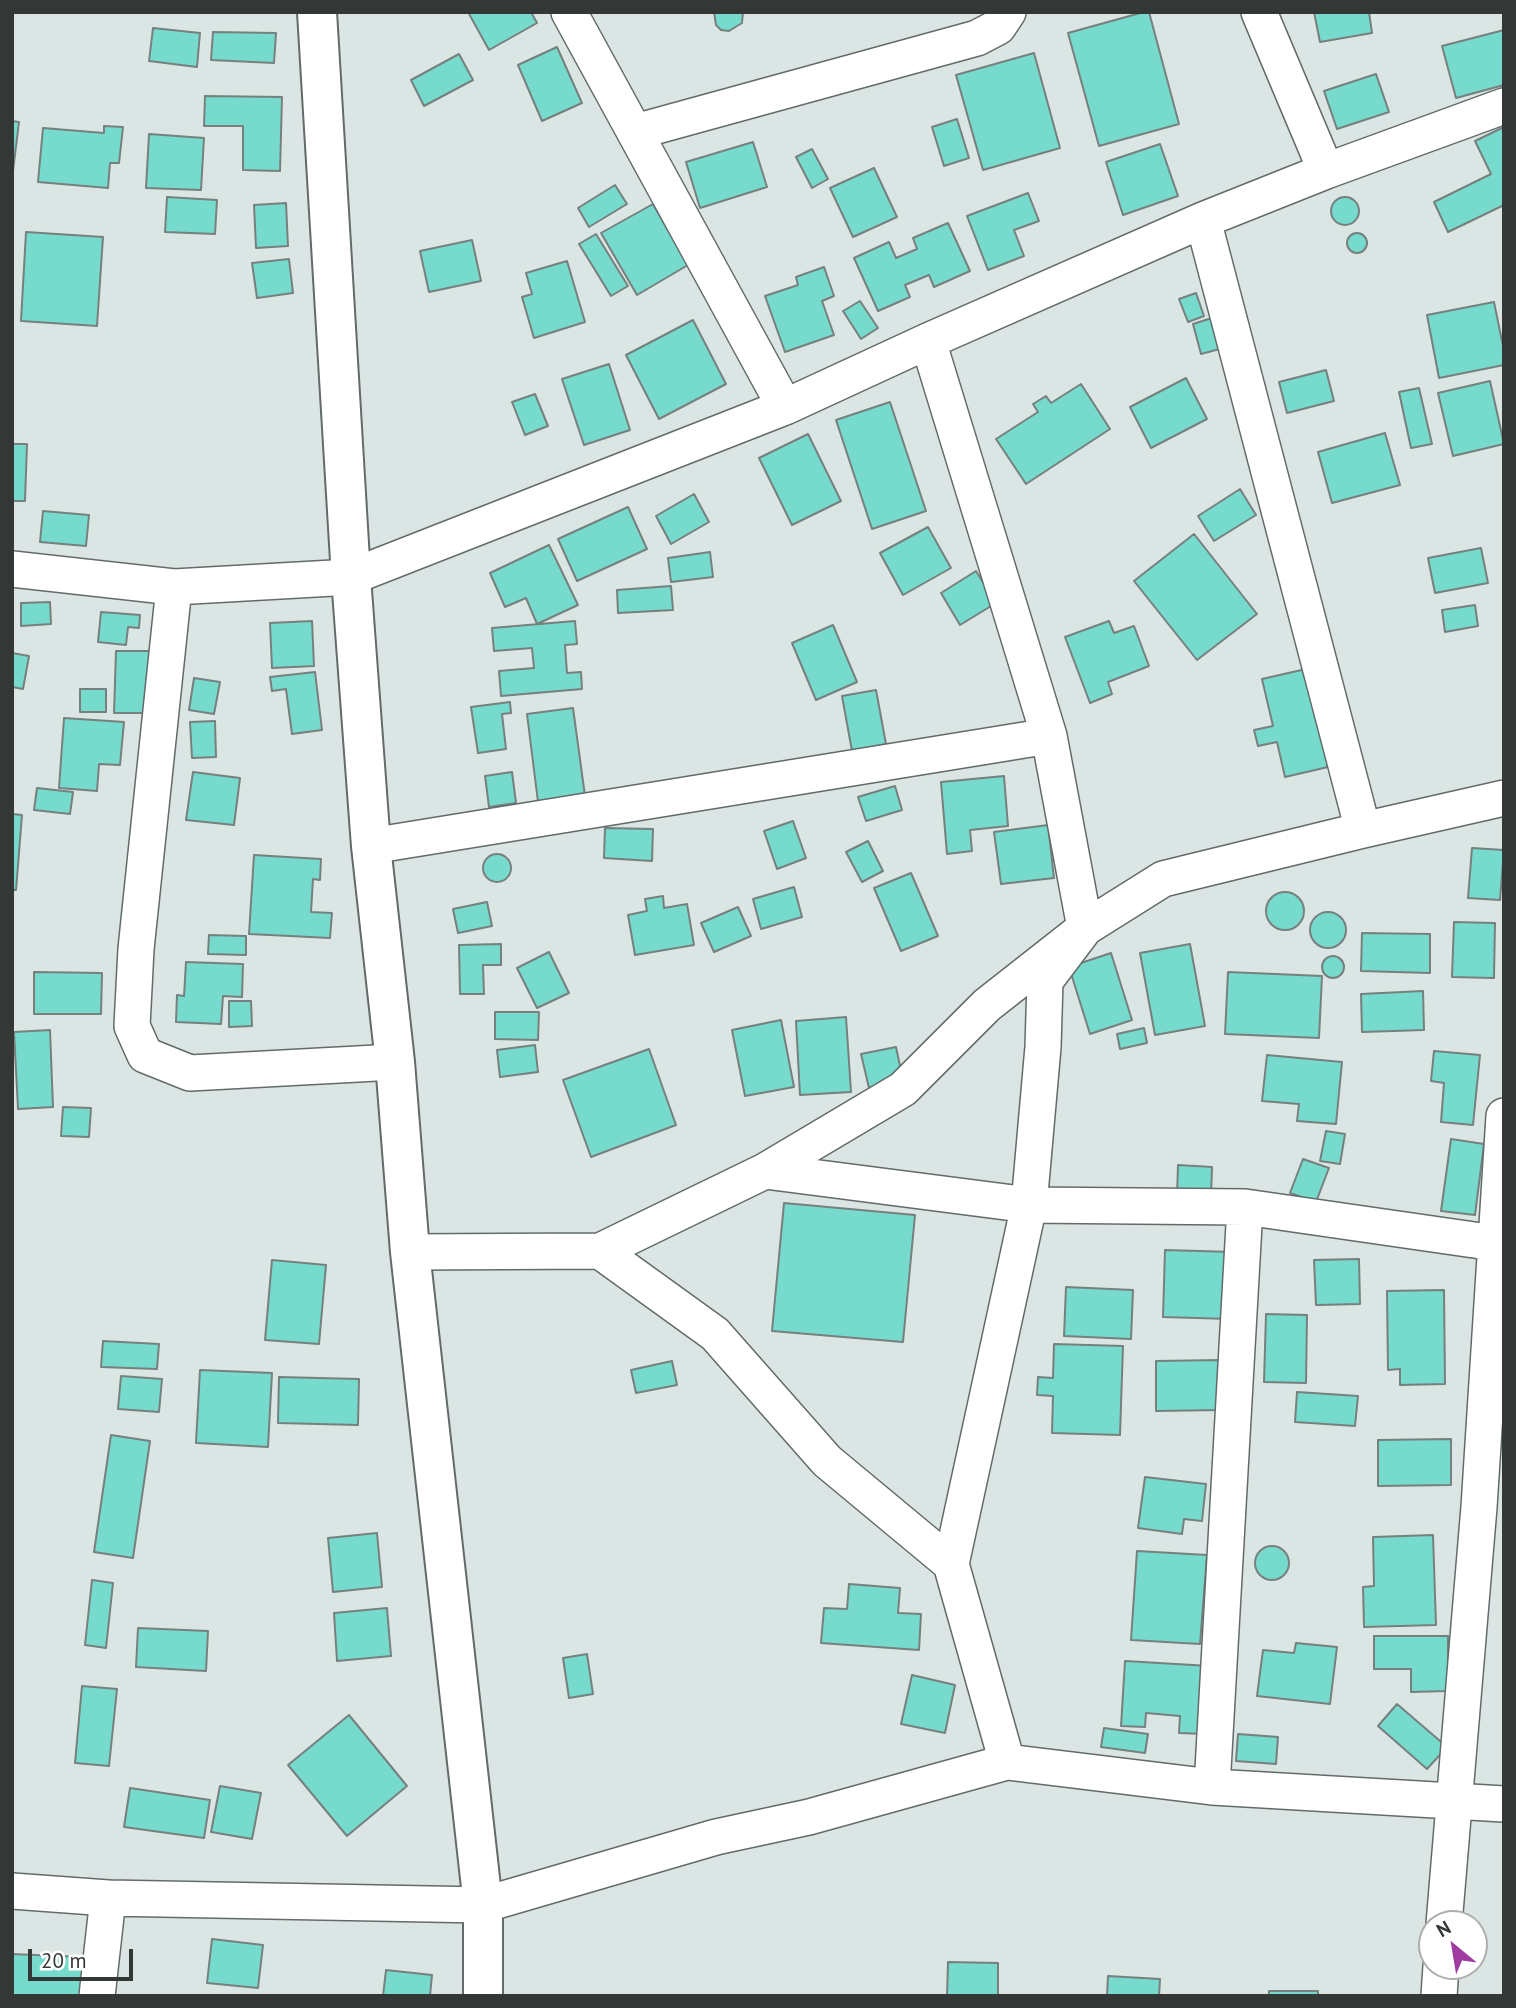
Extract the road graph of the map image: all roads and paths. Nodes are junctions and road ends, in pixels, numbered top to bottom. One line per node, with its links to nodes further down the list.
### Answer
1 (317, 12): 12 (main road)
2 (569, 12): 6 (street)
3 (1007, 12): 6 (street)
4 (1259, 12): 7 (street)
5 (1504, 106): 7 (street)
6 (635, 132): 10 (street)
7 (1326, 171): 8 (street)
8 (1203, 220): 9 (street); 16 (street)
9 (928, 341): 10 (street); 14 (street)
10 (785, 407): 12 (street)
11 (12, 569): 13 (street)
12 (351, 577): 13 (street); 17 (main road)
13 (174, 587): 19 (street)
14 (1049, 736): 17 (street); 18 (street)
15 (1504, 798): 16 (street)
16 (1363, 830): 18 (street)
17 (372, 846): 19 (main road)
18 (1085, 928): 21 (street); 22 (street)
19 (395, 1062): 26 (main road)
20 (1504, 1116): 24 (street)
21 (765, 1171): 22 (street); 25 (street)
22 (1029, 1205): 23 (street); 28 (street)
23 (1245, 1208): 24 (street); 30 (street)
24 (1495, 1243): 27 (street)
25 (600, 1251): 26 (street); 28 (street)
26 (410, 1252): 35 (main road)
27 (1491, 1507): 31 (street)
28 (951, 1564): 29 (street)
29 (1007, 1762): 30 (street); 35 (street)
30 (1212, 1787): 31 (street)
31 (1454, 1800): 32 (street); 36 (street)
32 (1504, 1804)
33 (12, 1891): 34 (street)
34 (108, 1898): 35 (street); 37 (street)
35 (484, 1905): 38 (main road)
36 (1445, 1910)
37 (97, 1996)
38 (483, 1996)

